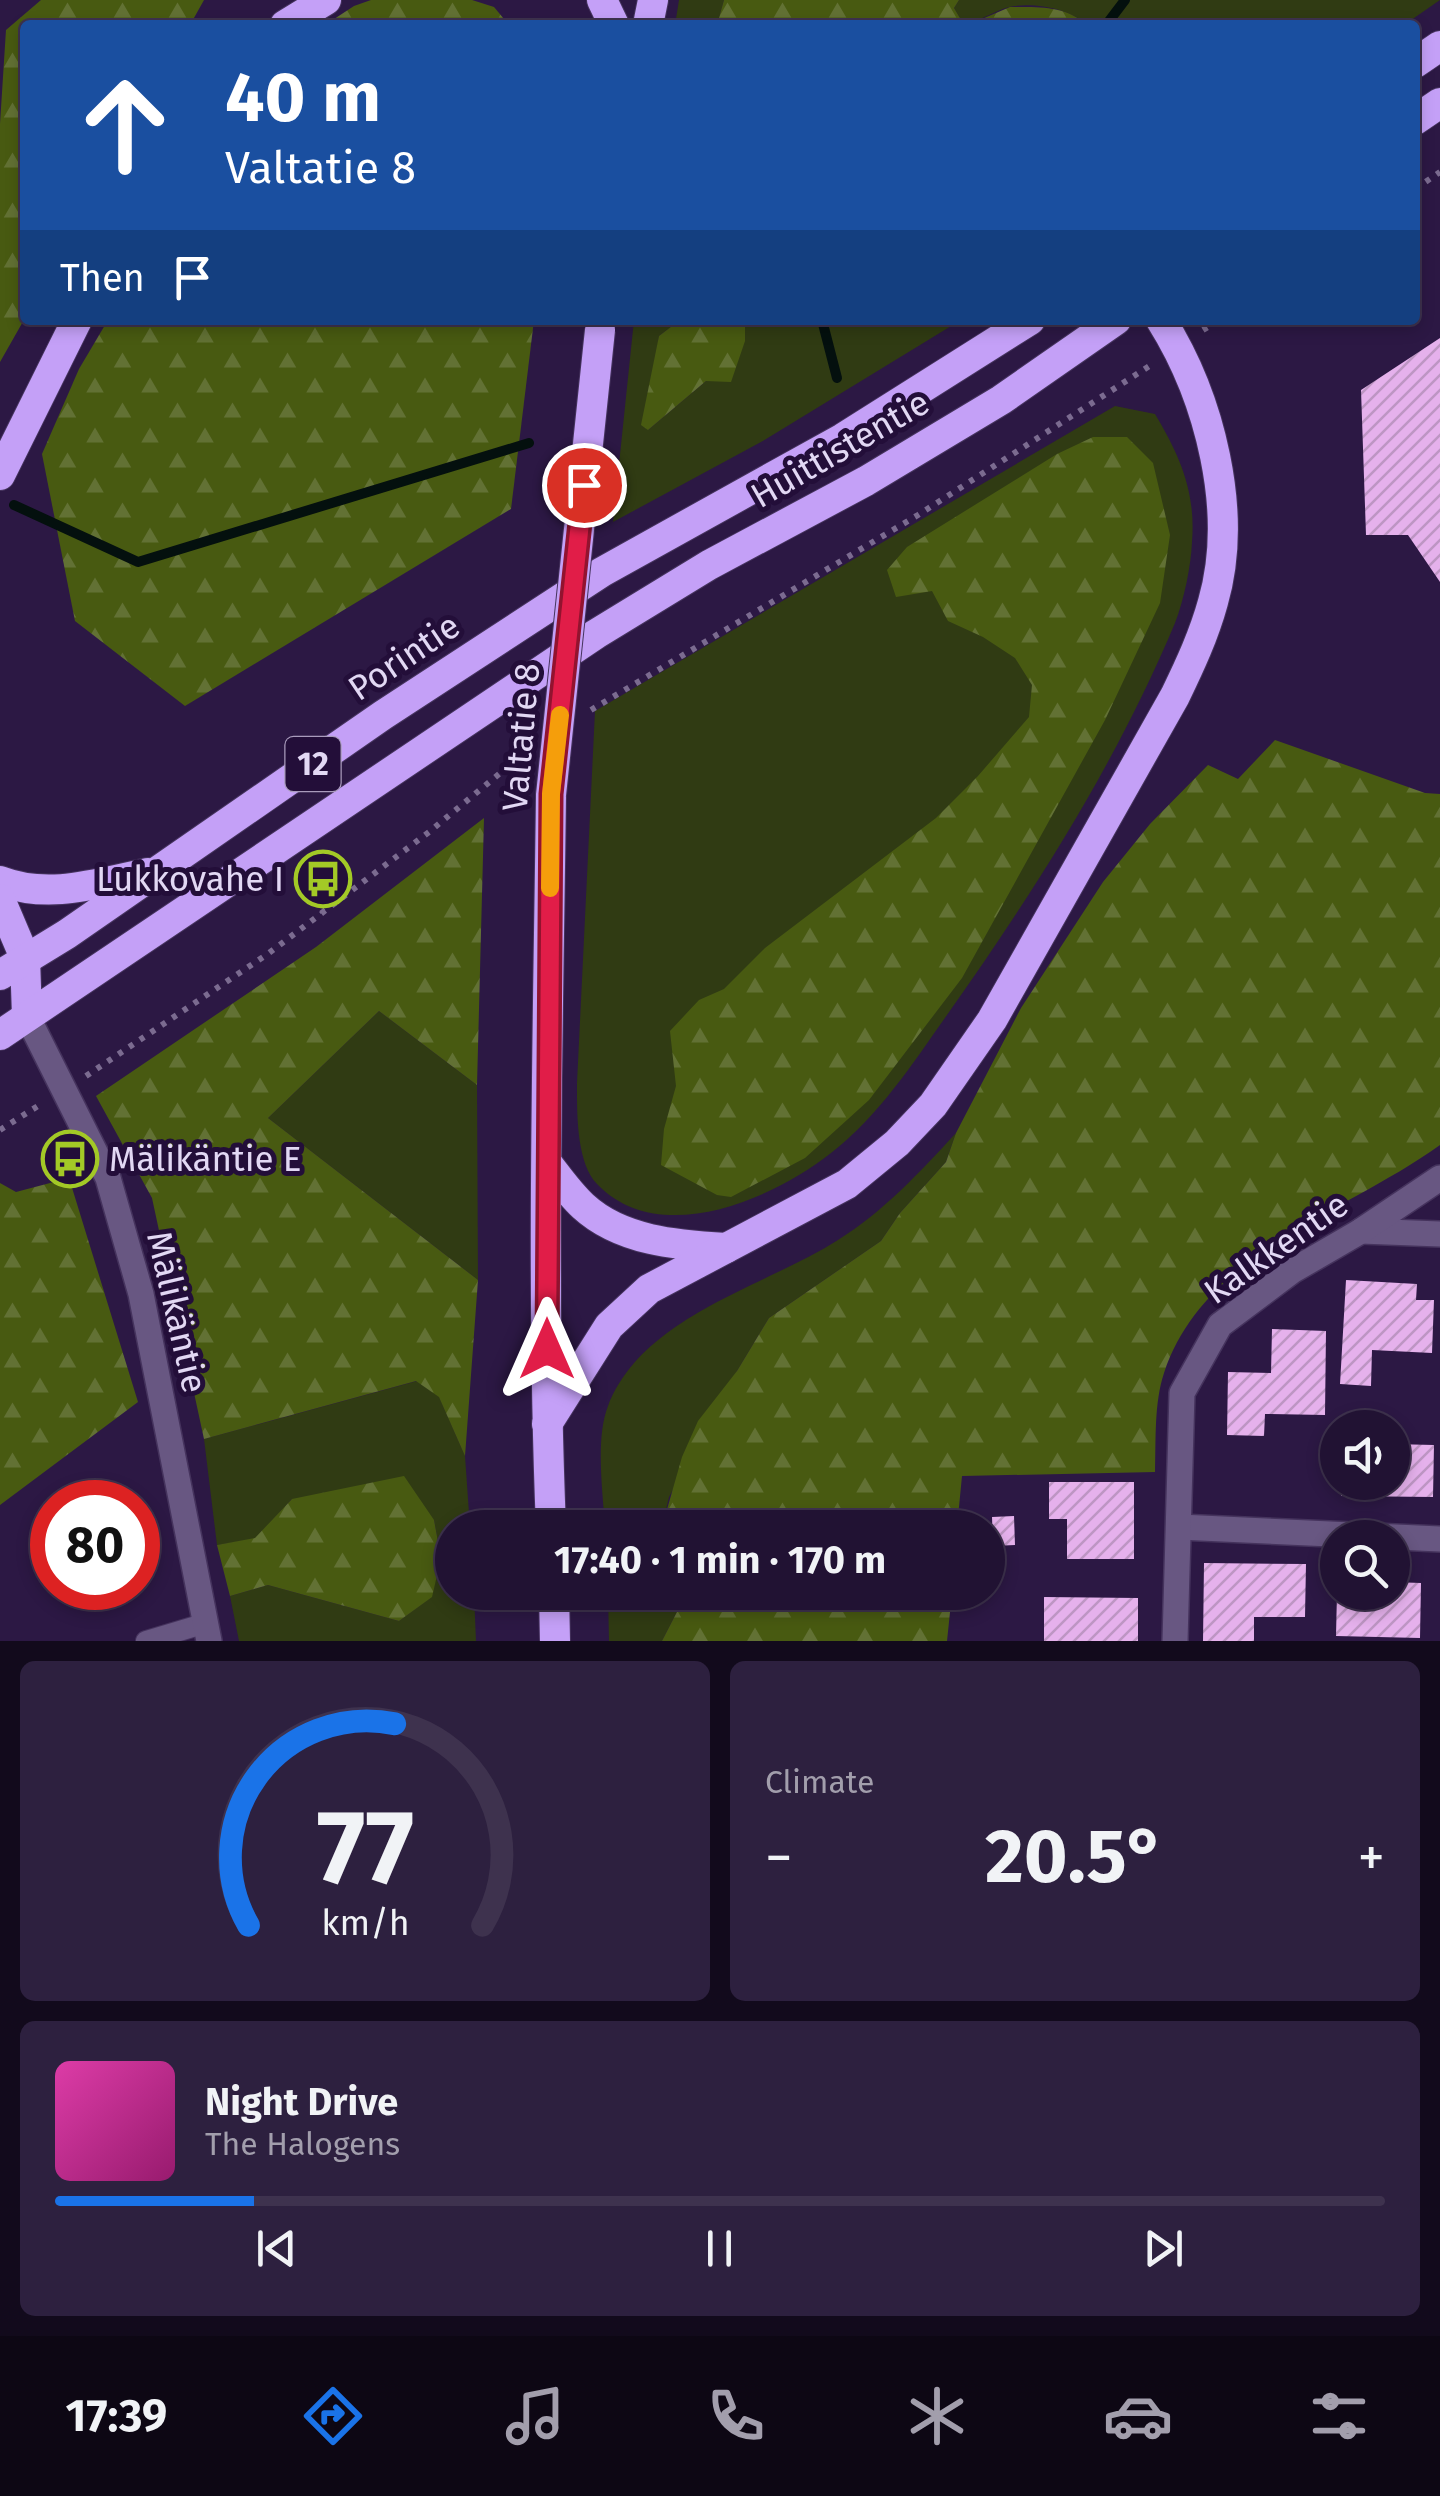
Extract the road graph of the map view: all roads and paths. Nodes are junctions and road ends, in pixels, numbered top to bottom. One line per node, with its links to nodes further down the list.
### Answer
1 (326, 0): 2 (highway)
2 (293, 20)
3 (74, 325): 9 (highway)
4 (601, 325): 24 (highway, Valtatie 8, bridge)
5 (1022, 325): 10 (highway, Huittistentie / 12)
6 (1109, 325): 20 (highway, Huittistentie / 12)
7 (1164, 325): 28 (highway)
8 (1114, 389): 11 (path)
9 (0, 475)
10 (602, 572): 13 (highway, Porintie / 12)
11 (590, 710)
12 (527, 751): 17 (path)
13 (161, 871): 14 (highway); 18 (highway, Porintie / 12)
14 (0, 881)
15 (305, 890): 17 (path)
16 (0, 899): 18 (highway)
17 (323, 912): 22 (path)
18 (26, 958): 19 (highway, Porintie / 12); 20 (highway)
19 (0, 976): 20 (highway)
20 (28, 1016): 21 (highway, 12); 22 (street, Mälikäntie)
21 (0, 1035)
22 (65, 1090): 23 (path); 34 (street, Mälikäntie)
23 (0, 1130)
24 (546, 1163): 28 (highway); 29 (highway, Valtatie 8)
25 (1440, 1178): 26 (street, Kalkkentie)
26 (1360, 1231): 27 (street); 31 (street, Kalkkentie)
27 (1440, 1234)
28 (728, 1248): 29 (highway)
29 (547, 1424): 30 (highway, Valtatie 8)
30 (550, 1510)
31 (1180, 1527): 32 (street); 37 (street, Kalkkentie)
32 (1440, 1539)
33 (555, 1610): 36 (highway)
34 (207, 1632): 35 (lane)
35 (146, 1641)
36 (556, 1641)
37 (1175, 1641)

